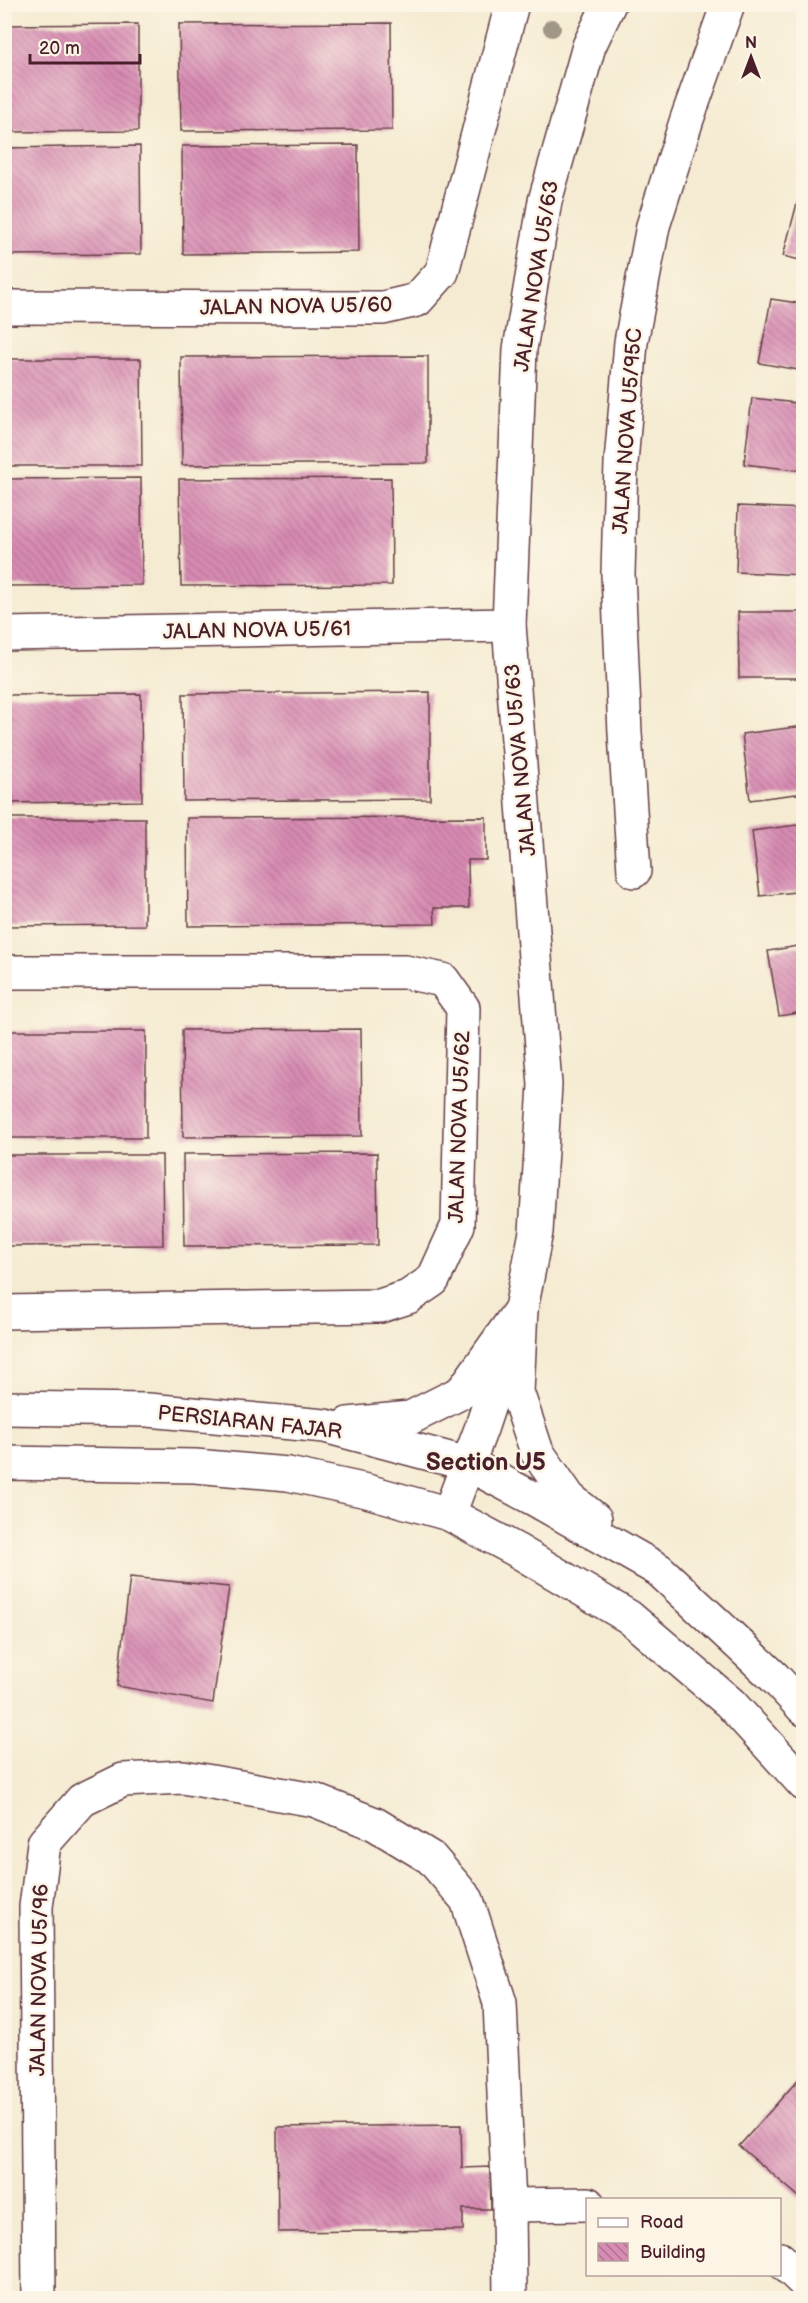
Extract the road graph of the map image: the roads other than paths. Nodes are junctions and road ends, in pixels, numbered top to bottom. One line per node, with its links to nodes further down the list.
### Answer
1 (512, 4): 4 (street, JALAN NOVA U5/60)
2 (609, 4): 5 (street, JALAN NOVA U5/63)
3 (729, 4): 7 (street, JALAN NOVA U5/95C)
4 (4, 308)
5 (509, 625): 6 (street, JALAN NOVA U5/61); 9 (street, JALAN NOVA U5/63)
6 (4, 634)
7 (634, 871)
8 (4, 972): 10 (street, JALAN NOVA U5/62)
9 (521, 1309): 12 (street); 14 (street, JALAN NOVA U5/63); 16 (street)
10 (4, 1312)
11 (4, 1408): 12 (street, PERSIARAN FAJAR)
12 (326, 1426): 14 (street, PERSIARAN FAJAR)
13 (4, 1463): 15 (street)
14 (468, 1464): 15 (street, JALAN NOVA U5/63); 16 (street, PERSIARAN FAJAR)
15 (448, 1514): 18 (street)
16 (659, 1570): 17 (street, PERSIARAN FAJAR)
17 (804, 1709)
18 (804, 1784)
19 (586, 2204): 20 (street)
20 (509, 2205): 23 (street, JALAN NOVA U5/96); 24 (street, JALAN NOVA U5/96)
21 (781, 2260): 22 (street)
22 (804, 2282)
23 (39, 2298)
24 (510, 2298)

